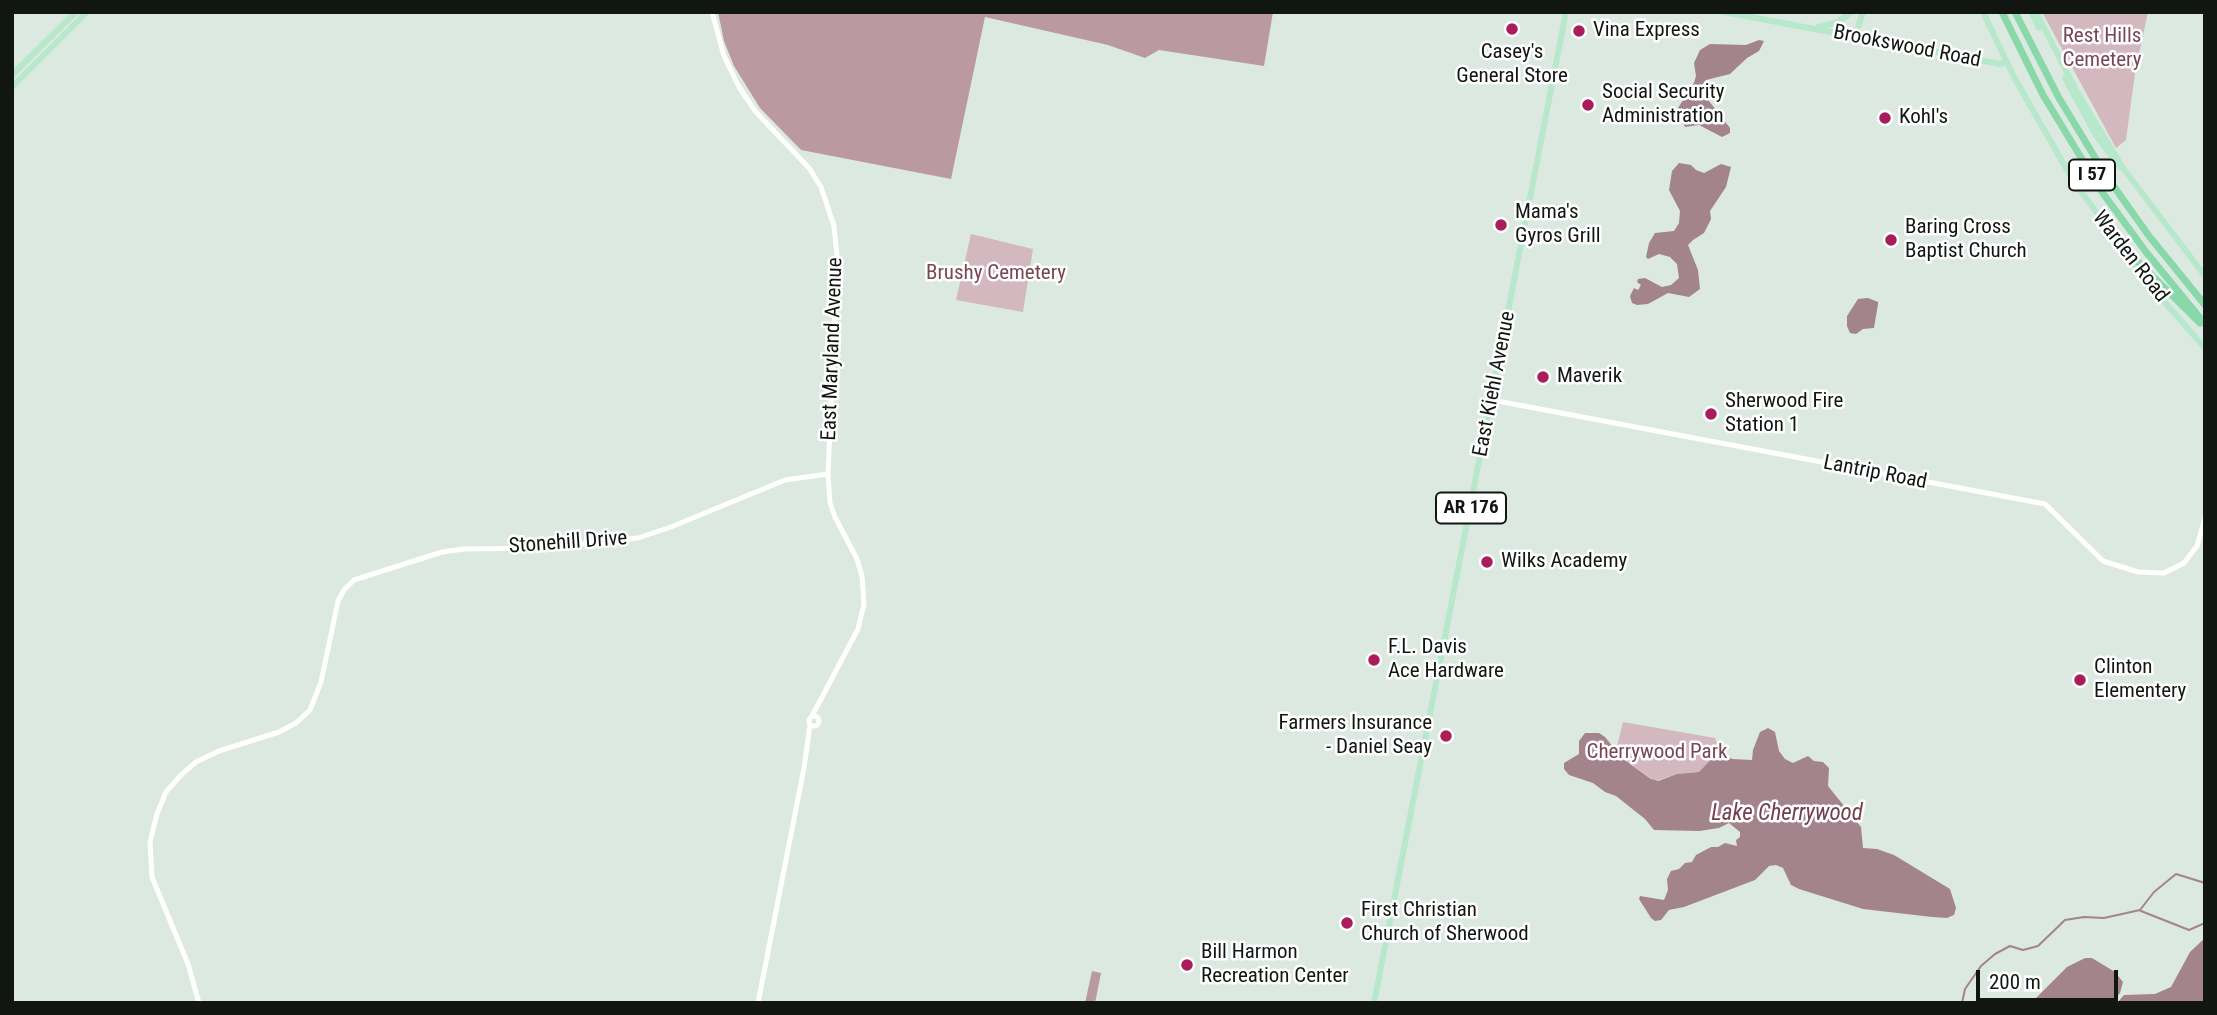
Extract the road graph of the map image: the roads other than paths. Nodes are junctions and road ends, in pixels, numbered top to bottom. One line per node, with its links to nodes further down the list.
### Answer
1 (76, 12): 16 (main road)
2 (87, 12): 17 (main road)
3 (712, 12): 25 (street, East Maryland Avenue)
4 (1566, 12): 24 (main road, East Kiehl Avenue / AR 176)
5 (1724, 12): 13 (main road, Brookswood Road)
6 (1851, 12): 13 (main road)
7 (1863, 12): 14 (main road)
8 (1983, 12): 15 (main road, Warden Road)
9 (2002, 12): 22 (highway, I 57)
10 (2015, 12): 21 (highway, I 57)
11 (2031, 12): 18 (main road)
12 (2036, 12): 18 (main road)
13 (1803, 27): 14 (main road, Brookswood Road)
14 (1855, 37): 15 (main road, Brookswood Road)
15 (2007, 62): 19 (main road, Warden Road)
16 (12, 75)
17 (12, 87)
18 (2129, 175): 20 (main road)
19 (2118, 242): 22 (highway); 23 (main road, Warden Road)
20 (2205, 276)
21 (2205, 304)
22 (2205, 326)
23 (2205, 348)
24 (1492, 400): 26 (street, Lantrip Road); 29 (main road, East Kiehl Avenue / AR 176)
25 (828, 474): 27 (street, Stonehill Drive); 28 (street, East Maryland Avenue)
26 (2205, 518)
27 (199, 1003)
28 (758, 1003)
29 (1374, 1003)

